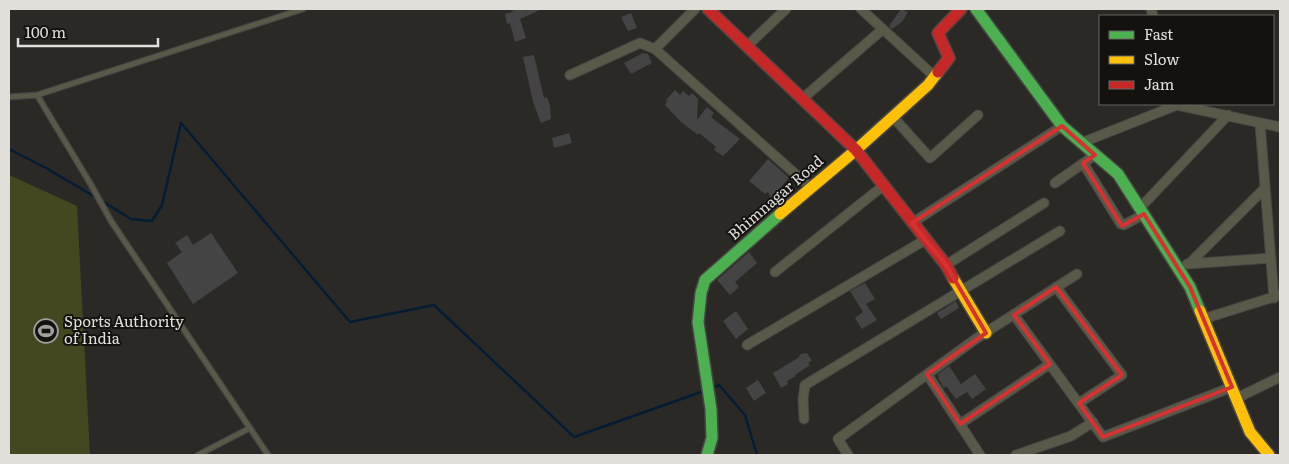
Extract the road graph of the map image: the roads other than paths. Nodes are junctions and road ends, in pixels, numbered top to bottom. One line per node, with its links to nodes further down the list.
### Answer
1 (303, 9): 13 (lane)
2 (696, 9): 10 (street)
3 (708, 9): 9 (street)
4 (786, 9): 9 (street)
5 (861, 9): 8 (street)
6 (961, 9): 12 (street, Bhimnagar Road)
7 (981, 10): 21 (street)
8 (883, 29): 12 (street); 15 (street)
9 (747, 46): 15 (street)
10 (655, 49): 11 (street); 29 (street)
11 (570, 75)
12 (934, 76): 19 (street, Bhimnagar Road)
13 (37, 95): 14 (lane); 57 (lane)
14 (9, 96)
15 (802, 99): 24 (street)
16 (1177, 105): 18 (street); 23 (street)
17 (978, 115): 19 (street)
18 (1228, 115): 20 (street); 32 (street)
19 (892, 116): 24 (street, Bhimnagar Road)
20 (1260, 123): 22 (street); 30 (street)
21 (1062, 126): 23 (street); 33 (street)
22 (1280, 127)
23 (1081, 143): 25 (street)
24 (856, 150): 28 (street); 29 (street, Bhimnagar Road)
25 (1096, 155): 26 (street); 32 (street)
26 (1083, 163): 27 (street); 32 (street)
27 (1055, 183)
28 (883, 186): 33 (street); 40 (street)
29 (810, 187): 60 (street, Bhimnagar Road)
30 (1265, 188): 36 (street); 37 (street)
31 (1044, 203): 38 (street)
32 (1142, 211): 39 (street)
33 (912, 223): 35 (street)
34 (1060, 231): 43 (street)
35 (925, 240): 38 (street); 48 (street)
36 (1271, 258): 37 (street); 44 (street)
37 (1189, 264): 39 (street)
38 (946, 265): 43 (street)
39 (1176, 265): 46 (street)
40 (775, 272)
41 (1077, 274): 42 (street)
42 (1056, 288): 45 (street); 53 (street)
43 (960, 291): 47 (street); 54 (street)
44 (1277, 296): 46 (street)
45 (1014, 315): 47 (street); 49 (street)
46 (1204, 319): 52 (street)
47 (986, 333): 50 (street)
48 (747, 345)
49 (1050, 364): 53 (street); 56 (street)
50 (927, 374): 56 (street); 61 (street)
51 (1280, 377): 52 (street)
52 (1234, 393): 55 (street); 64 (street)
53 (1078, 403): 55 (street)
54 (804, 419)
55 (1092, 422): 63 (street)
56 (960, 424): 62 (street)
57 (250, 428): 58 (lane); 59 (lane)
58 (198, 455)
59 (268, 455)
60 (707, 455)
61 (848, 455)
62 (980, 455)
63 (1016, 455)
64 (1269, 455)

